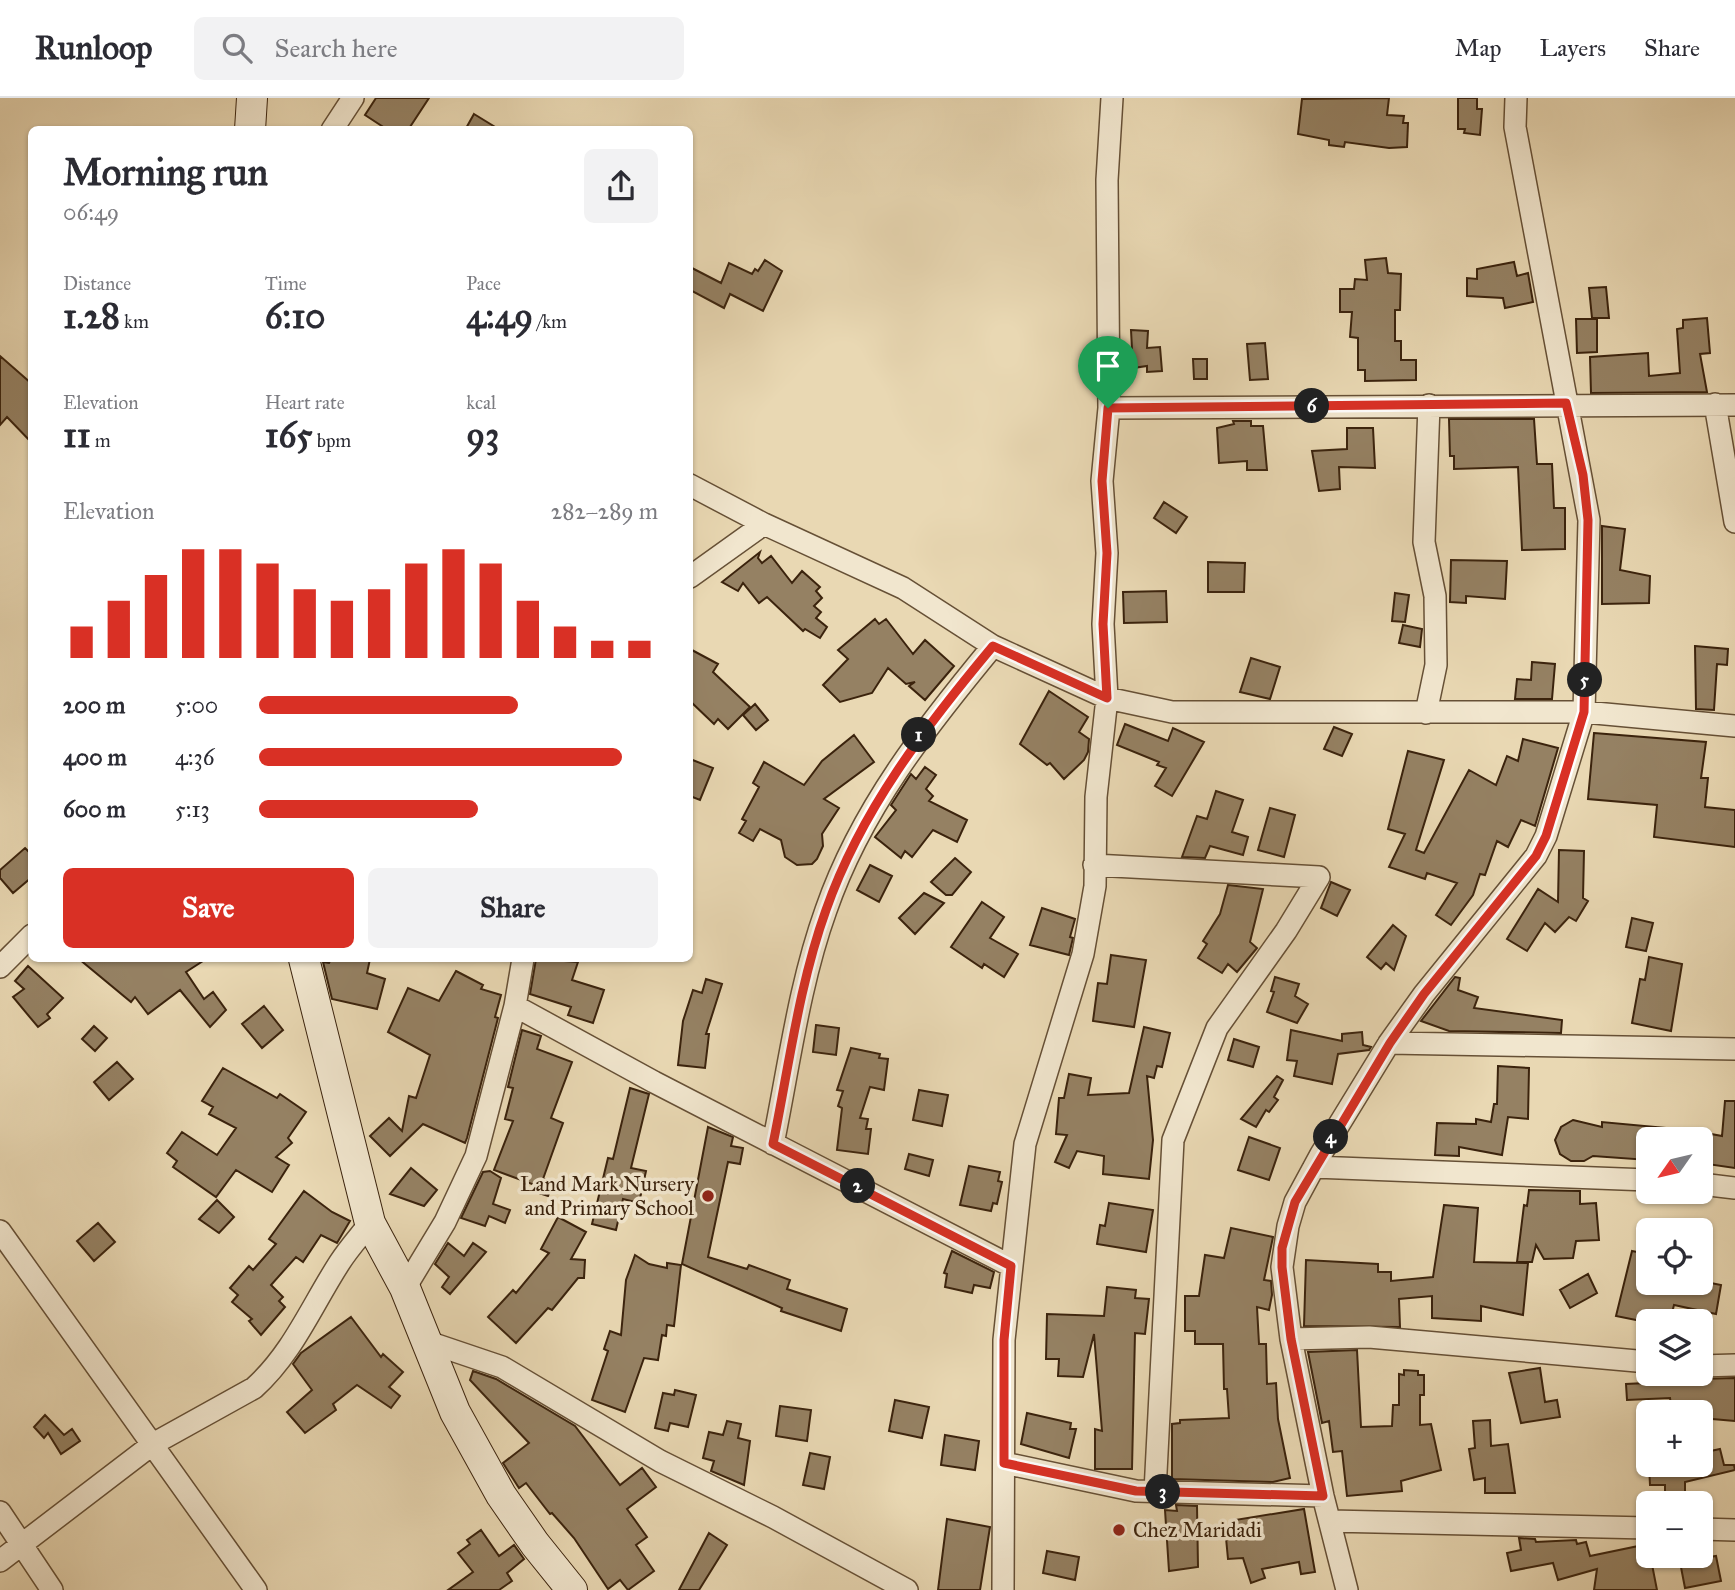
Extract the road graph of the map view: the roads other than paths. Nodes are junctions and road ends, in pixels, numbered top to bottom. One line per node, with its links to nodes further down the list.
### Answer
1 (252, 98): 5 (main road)
2 (353, 98): 6 (street)
3 (1112, 98): 10 (street)
4 (1516, 98): 7 (street)
5 (250, 126)
6 (335, 126)
7 (1566, 403): 8 (street); 9 (street); 17 (street)
8 (1429, 405): 10 (street); 18 (street)
9 (1725, 405): 12 (street)
10 (1108, 408): 16 (street)
11 (693, 487): 13 (street)
12 (1735, 522)
13 (764, 524): 14 (street); 15 (street)
14 (693, 575)
15 (993, 646): 16 (street); 28 (street)
16 (1107, 698): 18 (street); 20 (street)
17 (1584, 712): 18 (street); 19 (street); 26 (street)
18 (1426, 713)
19 (1735, 726)
20 (1094, 865): 35 (street); 44 (street)
21 (28, 939): 24 (street)
22 (304, 962): 33 (main road)
23 (522, 962): 25 (street)
24 (0, 967)
25 (515, 1006): 28 (street); 36 (street)
26 (1390, 1043): 27 (street); 29 (street)
27 (1735, 1049)
28 (773, 1144): 35 (street)
29 (1314, 1167): 30 (street); 37 (street)
30 (1636, 1180)
31 (1713, 1185): 32 (street)
32 (1735, 1188)
33 (370, 1223): 36 (main road); 42 (street)
34 (0, 1231): 42 (street)
35 (1011, 1266): 43 (street)
36 (405, 1288): 38 (main road)
37 (1291, 1339): 39 (street); 45 (street)
38 (428, 1342): 55 (main road); 56 (street)
39 (1636, 1362)
40 (1735, 1365): 41 (street)
41 (1713, 1366)
42 (153, 1444): 51 (street); 54 (street)
43 (1004, 1463): 44 (street); 57 (street)
44 (1155, 1492): 45 (street)
45 (1323, 1496): 47 (street)
46 (0, 1512): 51 (street)
47 (1329, 1521): 48 (street); 58 (street)
48 (1636, 1528)
49 (1713, 1529): 50 (street)
50 (1735, 1530)
51 (24, 1545): 52 (street); 53 (street)
52 (0, 1561)
53 (52, 1590)
54 (257, 1590)
55 (572, 1590)
56 (907, 1590)
57 (1003, 1590)
58 (1347, 1590)

